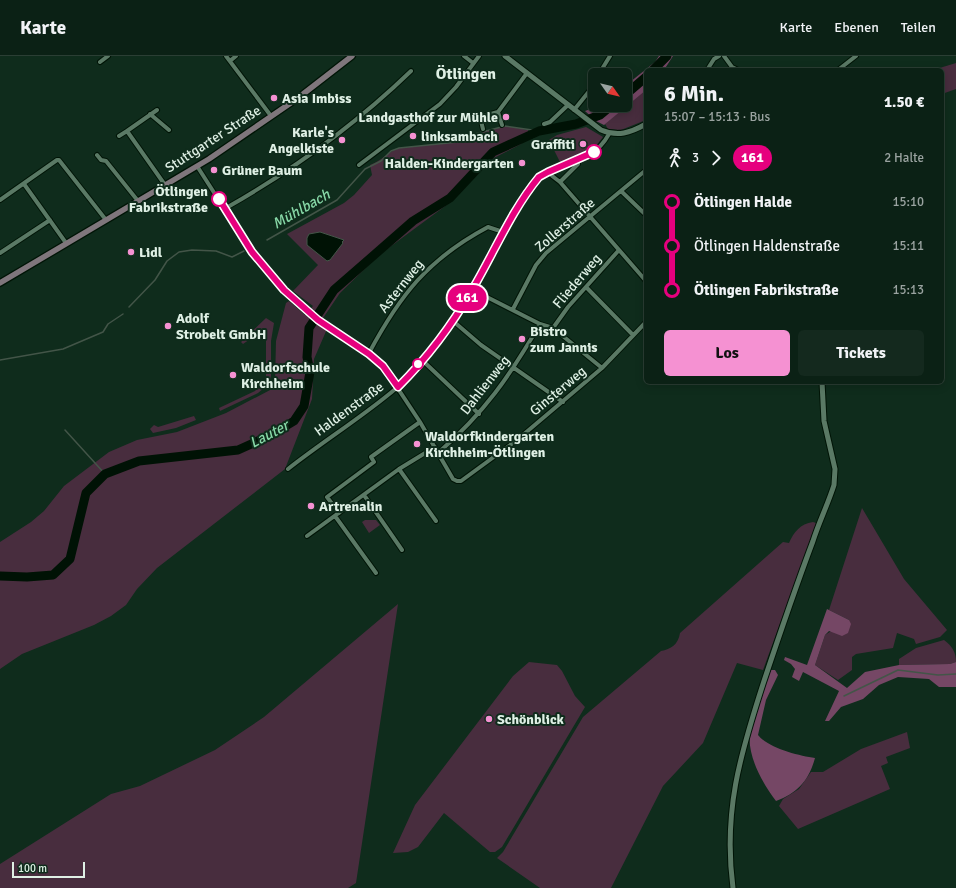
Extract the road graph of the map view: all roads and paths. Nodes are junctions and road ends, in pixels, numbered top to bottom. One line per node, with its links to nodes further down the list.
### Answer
1 (108, 56): 13 (street)
2 (226, 56): 12 (street)
3 (236, 56): 12 (street)
4 (352, 56): 27 (main road, Stuttgarter Straße)
5 (464, 56): 14 (street)
6 (479, 56): 14 (street)
7 (506, 56): 20 (street)
8 (610, 56): 15 (street)
9 (719, 56): 16 (street)
10 (724, 56): 17 (street)
11 (856, 56): 18 (street)
12 (230, 61): 27 (street)
13 (100, 62)
14 (473, 63): 38 (street)
15 (602, 68)
16 (708, 68)
17 (734, 68)
18 (841, 68)
19 (411, 71): 48 (street)
20 (527, 73): 22 (street); 25 (street)
21 (588, 93): 24 (street)
22 (568, 105): 24 (street); 28 (street)
23 (157, 110): 26 (street)
24 (574, 110): 34 (street)
25 (498, 112): 29 (street); 31 (street)
26 (150, 114): 32 (street); 33 (street)
27 (271, 116): 39 (main road, Stuttgarter Straße)
28 (544, 124)
29 (502, 125)
30 (644, 125): 34 (street)
31 (483, 128)
32 (169, 130)
33 (127, 131): 35 (street); 44 (street)
34 (609, 134): 37 (street, Haldenstraße)
35 (119, 136)
36 (97, 155): 47 (street)
37 (578, 160): 40 (street, Haldenstraße); 42 (street, Haldenstraße)
38 (359, 165)
39 (197, 166): 44 (main road, Stuttgarter Straße); 48 (street)
40 (548, 172): 42 (street); 53 (street, Haldenstraße)
41 (644, 172): 45 (street, Zollerstraße)
42 (560, 182): 50 (street)
43 (24, 184): 46 (street); 51 (street); 52 (street)
44 (164, 185): 47 (main road, Stuttgarter Straße)
45 (620, 191): 49 (street); 50 (street, Zollerstraße)
46 (0, 200)
47 (138, 200): 52 (main road, Stuttgarter Straße)
48 (226, 208): 67 (street)
49 (644, 213)
50 (590, 216): 55 (street); 61 (street, Zollerstraße)
51 (50, 220): 54 (street); 56 (street)
52 (106, 220): 54 (main road, Stuttgarter Straße)
53 (503, 232): 60 (street, Haldenstraße); 67 (street, Asternweg)
54 (66, 243): 58 (main road, Stuttgarter Straße)
55 (619, 250): 57 (street); 59 (street, Fliederweg)
56 (0, 253)
57 (644, 279)
58 (0, 283)
59 (586, 287): 65 (street, Fliederweg); 66 (street)
60 (473, 290): 61 (street); 62 (street, Haldenstraße)
61 (512, 309): 63 (street)
62 (454, 321): 68 (street, Haldenstraße); 69 (street)
63 (540, 324): 65 (street); 69 (street, Dahlienweg)
64 (644, 324): 66 (street, Ginsterweg)
65 (553, 328): 70 (street)
66 (634, 335): 70 (street, Ginsterweg)
67 (369, 354): 72 (street)
68 (422, 360): 72 (street, Haldenstraße); 74 (street)
69 (514, 368): 73 (street); 74 (street, Dahlienweg)
70 (602, 368): 73 (street, Ginsterweg)
71 (822, 384): 87 (street)
72 (398, 387): 75 (street); 78 (street, Haldenstraße)
73 (563, 402): 77 (street, Ginsterweg)
74 (479, 414): 77 (street, Dahlienweg)
75 (420, 422): 76 (street); 81 (street)
76 (435, 447): 77 (street); 79 (street)
77 (438, 453)
78 (288, 469)
79 (399, 469): 80 (street); 83 (street)
80 (364, 495): 81 (street); 85 (street)
81 (339, 513): 82 (street)
82 (335, 516): 84 (street); 86 (street)
83 (436, 522)
84 (307, 536)
85 (402, 550)
86 (376, 573)
87 (733, 888)

